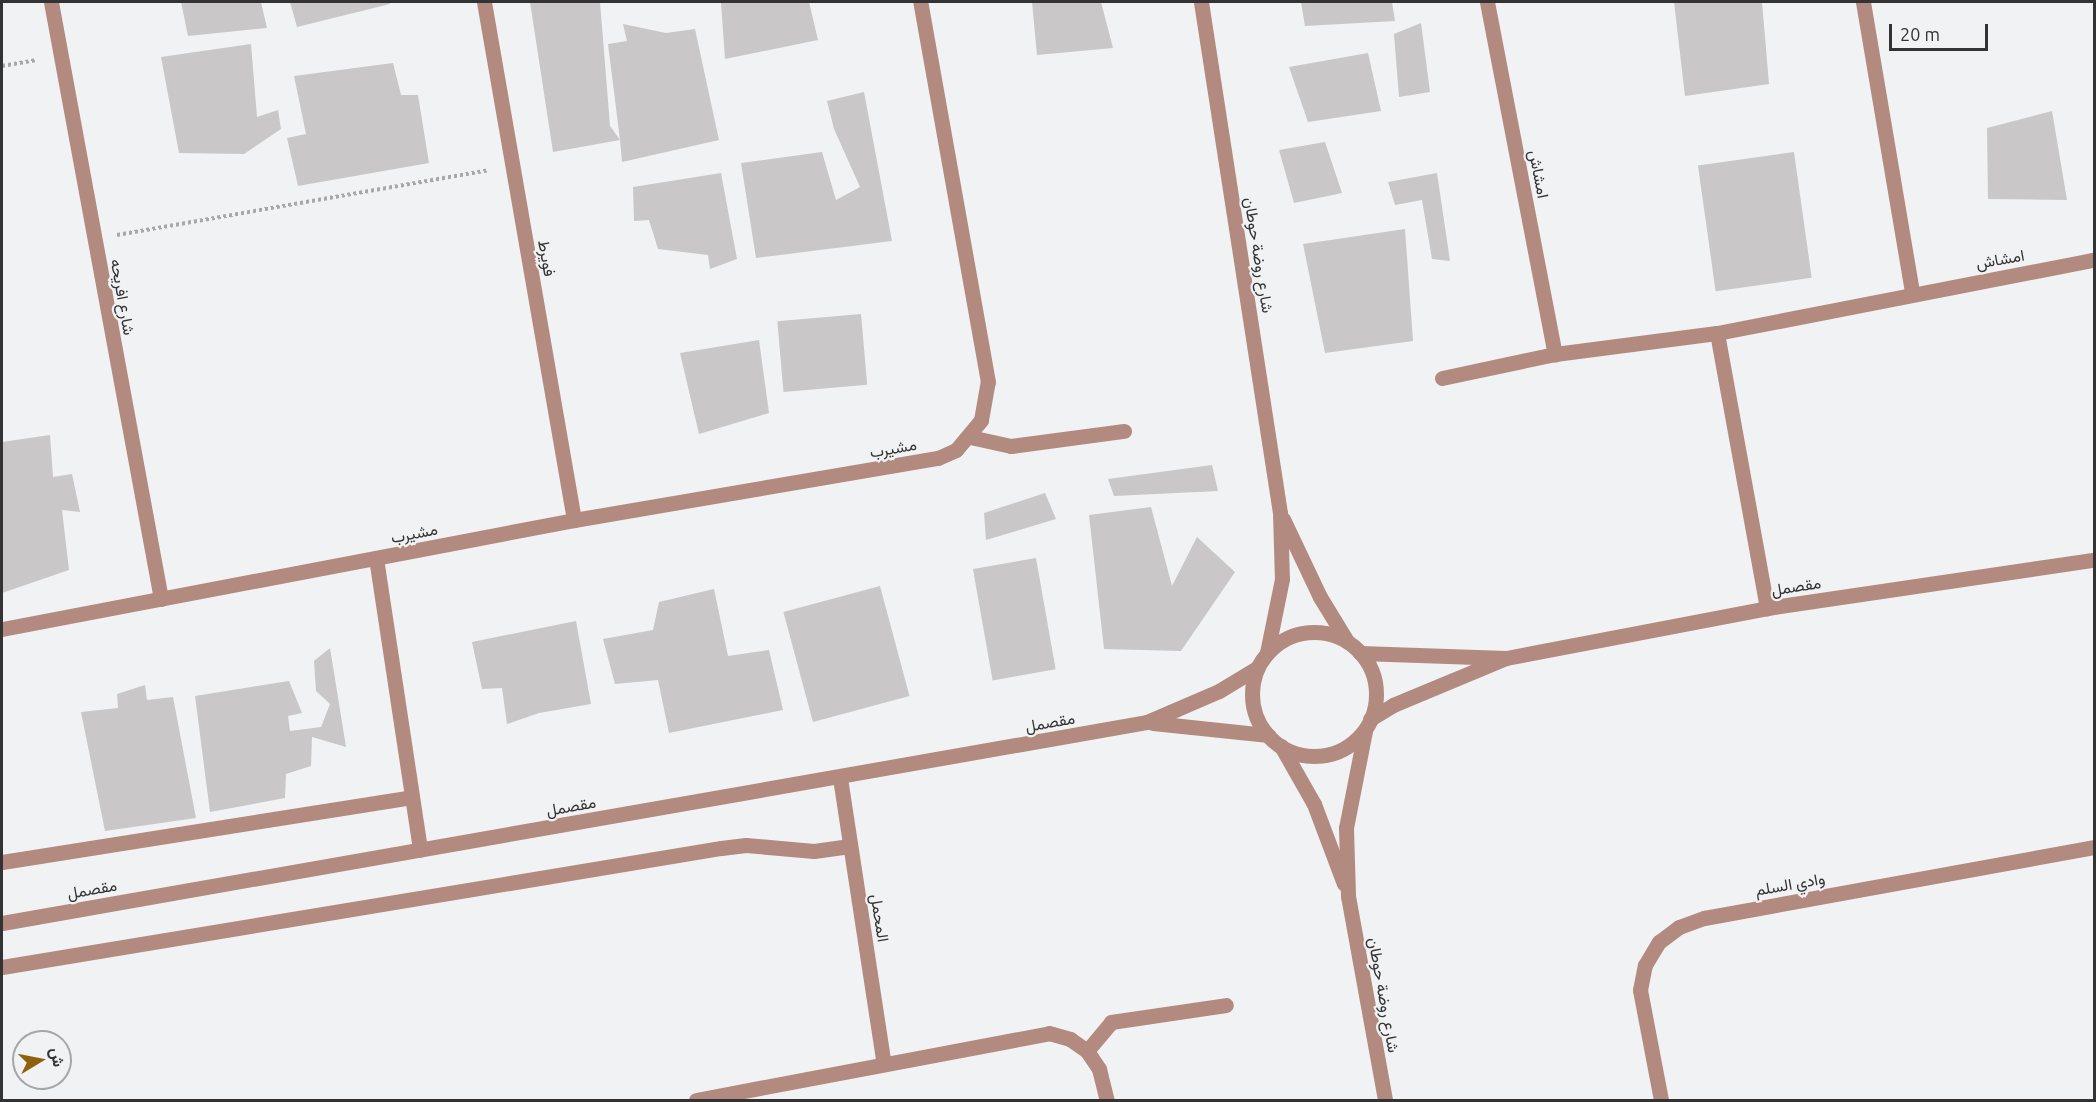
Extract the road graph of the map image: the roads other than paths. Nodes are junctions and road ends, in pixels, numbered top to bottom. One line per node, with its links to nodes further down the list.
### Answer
1 (51, 2): 18 (street, شارع افريحه)
2 (484, 2): 15 (street, فويرط)
3 (920, 2): 13 (street, مشيرب)
4 (1201, 2): 14 (street, شارع روضة حوطان)
5 (1487, 2): 10 (street, امشاش)
6 (1863, 2): 8 (street)
7 (2094, 260): 8 (street, امشاش)
8 (1912, 293): 9 (street, امشاش)
9 (1717, 333): 10 (street, امشاش); 19 (street)
10 (1555, 354): 11 (street, امشاش)
11 (1442, 378)
12 (1124, 431): 13 (street)
13 (970, 437): 15 (street, مشيرب)
14 (1280, 513): 21 (street, شارع روضة حوطان); 22 (street, شارع روضة حوطان)
15 (574, 520): 16 (street, مشيرب)
16 (376, 558): 18 (street, مشيرب); 31 (street, مشيرب)
17 (2094, 560): 19 (street, مقصمل)
18 (160, 599): 20 (street, مشيرب)
19 (1767, 608): 24 (street, مقصمل)
20 (2, 629)
21 (1347, 641): 22 (street); 23 (street)
22 (1267, 653): 25 (street)
23 (1360, 653): 24 (street, مقصمل); 27 (street)
24 (1506, 658): 27 (street, مقصمل)
25 (1257, 668): 26 (street, مقصمل); 28 (street)
26 (1147, 722): 28 (street, مقصمل); 30 (street, مقصمل)
27 (1368, 724): 29 (street); 36 (street, شارع روضة حوطان)
28 (1268, 735): 29 (street)
29 (1281, 746): 36 (street, شارع روضة حوطان)
30 (840, 778): 32 (street, المحمل); 34 (street, مقصمل)
31 (412, 797): 34 (street, مشيرب); 35 (street)
32 (850, 846): 38 (street); 41 (street, المحمل)
33 (2094, 847): 45 (street, وادي السلم)
34 (420, 850): 37 (street, مقصمل)
35 (2, 862)
36 (1348, 896): 44 (street, شارع روضة حوطان)
37 (2, 922)
38 (2, 967)
39 (1226, 1005): 40 (street)
40 (1087, 1051): 41 (street); 43 (street)
41 (884, 1064): 42 (street)
42 (696, 1101)
43 (1107, 1101)
44 (1385, 1101)
45 (1661, 1101)

